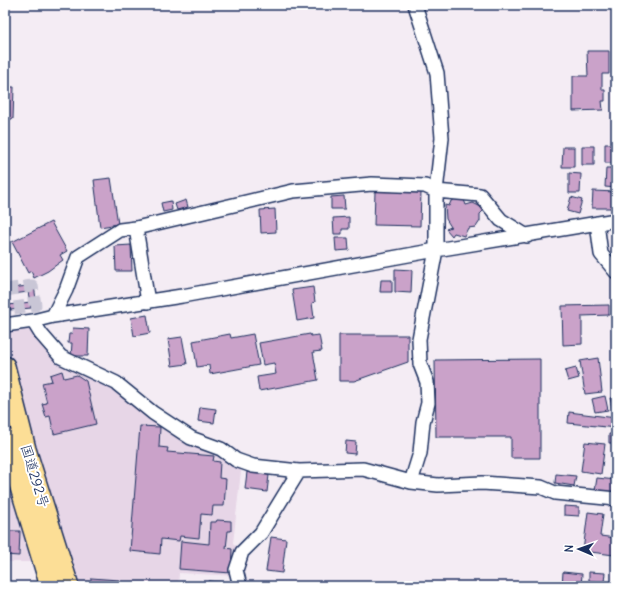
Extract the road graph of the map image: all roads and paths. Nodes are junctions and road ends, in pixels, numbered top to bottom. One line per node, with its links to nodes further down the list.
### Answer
1 (415, 5): 2 (street)
2 (436, 191): 5 (street); 6 (street); 7 (street)
3 (616, 220): 4 (street)
4 (597, 223): 6 (street); 8 (street)
5 (136, 228): 9 (street); 10 (street)
6 (527, 236): 7 (street)
7 (436, 250): 9 (street); 16 (street)
8 (616, 272)
9 (148, 302): 10 (street)
10 (53, 316): 11 (street)
11 (33, 321): 12 (street); 15 (street)
12 (5, 325)
13 (5, 366): 19 (highway, 国道292号)
14 (6, 447): 18 (highway, 国道292号)
15 (299, 471): 16 (street); 20 (street)
16 (412, 482): 17 (street)
17 (616, 499)
18 (50, 586)
19 (69, 586)
20 (240, 586)

